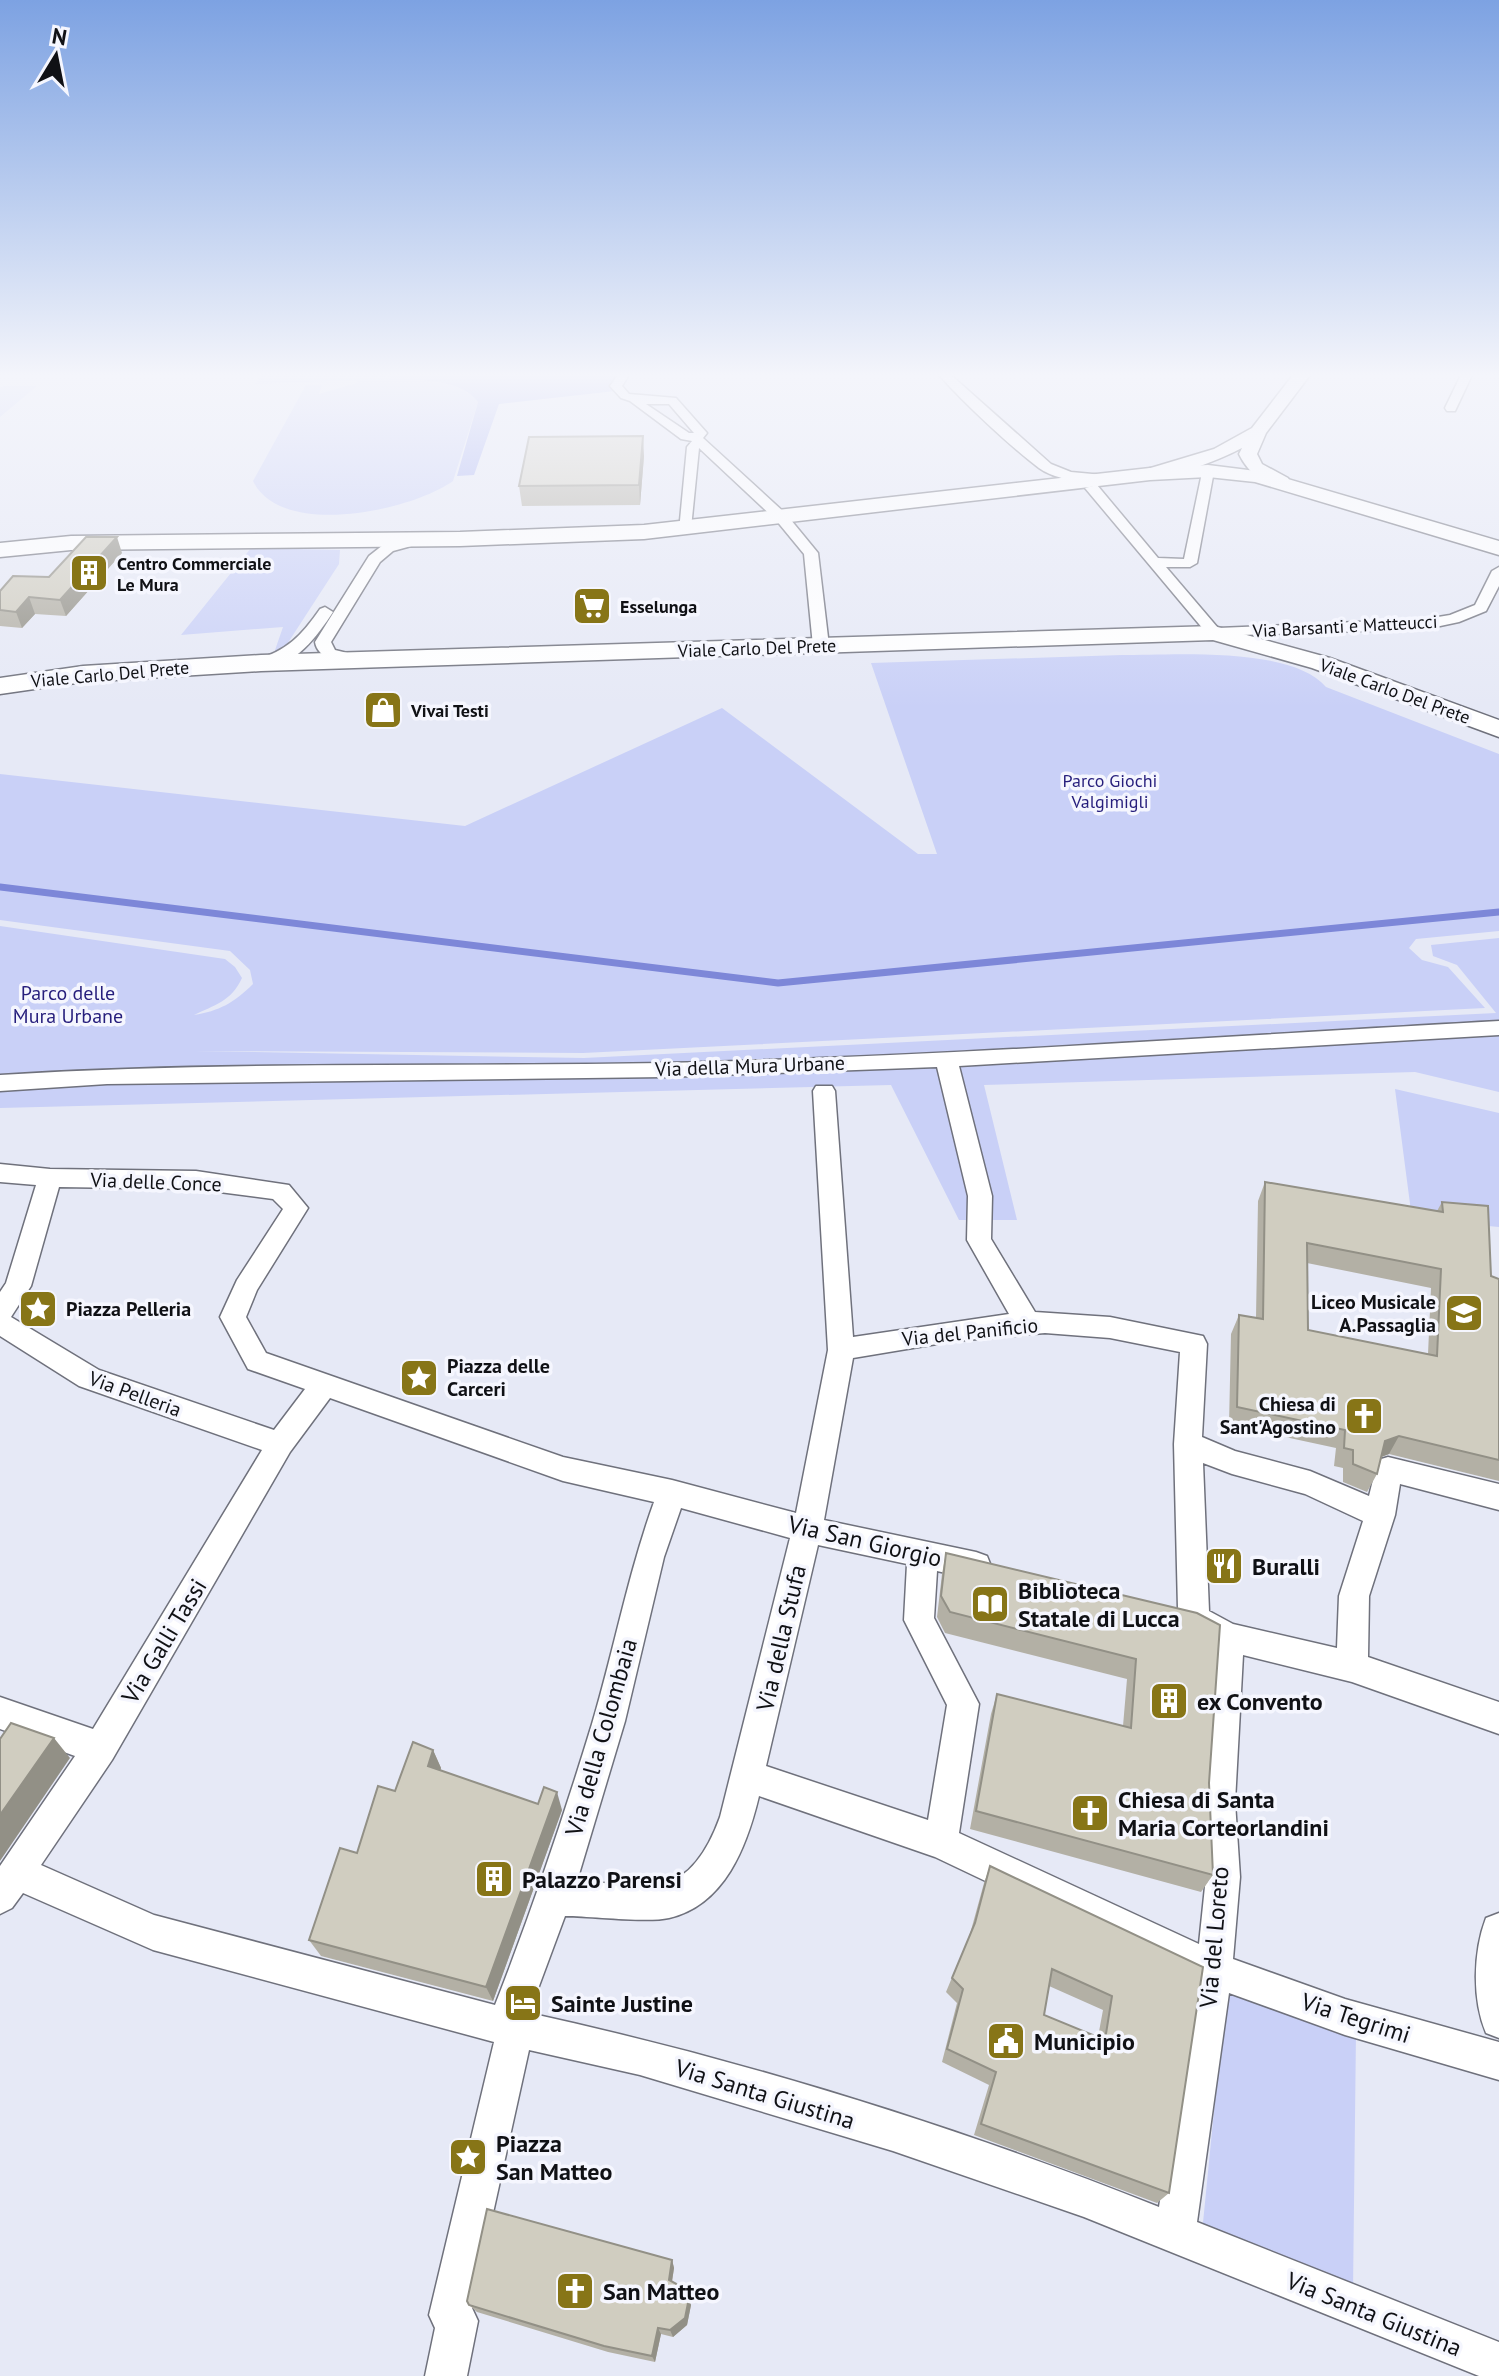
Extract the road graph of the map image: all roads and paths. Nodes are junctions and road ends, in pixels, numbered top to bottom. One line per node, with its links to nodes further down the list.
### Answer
1 (689, 486): 8 (street)
2 (747, 486): 7 (street)
3 (985, 486): 7 (main road)
4 (1099, 486): 13 (street)
5 (1205, 486): 13 (street)
6 (1294, 486): 12 (main road)
7 (781, 517): 8 (main road); 17 (street)
8 (684, 528): 9 (main road)
9 (421, 539): 10 (main road); 18 (street)
10 (318, 540): 11 (main road); 19 (street)
11 (0, 550)
12 (1499, 551)
13 (1156, 562): 16 (street)
14 (1499, 571): 16 (street, Via Barsanti e Matteucci)
15 (1499, 605): 20 (street, Via Barsanti e Matteucci)
16 (1214, 633): 17 (main road, Viale Carlo Del Prete); 20 (main road, Viale Carlo Del Prete)
17 (821, 646): 18 (main road, Viale Carlo Del Prete)
18 (364, 660): 19 (main road, Viale Carlo Del Prete)
19 (261, 663): 21 (main road, Viale Carlo Del Prete)
20 (1321, 663): 22 (main road, Viale Carlo Del Prete)
21 (0, 686)
22 (1499, 729)
23 (1499, 1028): 24 (street, Via della Mura Urbane)
24 (946, 1059): 25 (street, Via della Mura Urbane); 30 (street)
25 (0, 1083)
26 (824, 1091): 32 (street, Via della Stufa)
27 (0, 1173): 28 (street, Via delle Conce)
28 (50, 1178): 29 (street); 33 (street, Via delle Conce)
29 (0, 1312)
30 (1027, 1322): 32 (street, Via del Panificio); 35 (street, Via del Panificio)
31 (0, 1323): 34 (street, Via Pelleria)
32 (841, 1350): 39 (street, Via della Stufa)
33 (325, 1384): 34 (street, Via Galli Tassi); 36 (street, Via San Giorgio)
34 (280, 1444): 48 (street, Via Galli Tassi)
35 (1188, 1444): 38 (street); 43 (street)
36 (672, 1493): 39 (street, Via San Giorgio); 52 (street, Via della Colombaia)
37 (1499, 1497): 38 (street)
38 (1380, 1515): 45 (street)
39 (807, 1529): 40 (street, Via San Giorgio); 49 (street, Via della Stufa)
40 (923, 1553): 41 (street, Via San Giorgio); 50 (street)
41 (998, 1571)
42 (1164, 1611): 43 (street)
43 (1194, 1618): 44 (street)
44 (1228, 1637): 45 (street); 54 (street, Via del Loreto)
45 (1352, 1667): 47 (street)
46 (0, 1713): 48 (street)
47 (1499, 1718)
48 (100, 1748): 51 (street, Via Galli Tassi)
49 (748, 1776): 50 (street, Via Tegrimi); 52 (street, Via della Stufa)
50 (941, 1842): 54 (street, Via Tegrimi)
51 (8, 1884): 56 (street, Via Santa Giustina)
52 (554, 1898): 56 (street, Via della Colombaia)
53 (1499, 1931): 55 (street)
54 (1214, 1970): 57 (street, Via Tegrimi); 58 (street, Via del Loreto)
55 (1499, 2020)
56 (511, 2026): 58 (street, Via Santa Giustina); 60 (street, Via della Colombaia)
57 (1499, 2061)
58 (1175, 2235): 59 (street, Via Santa Giustina)
59 (1499, 2363)
60 (446, 2376)

